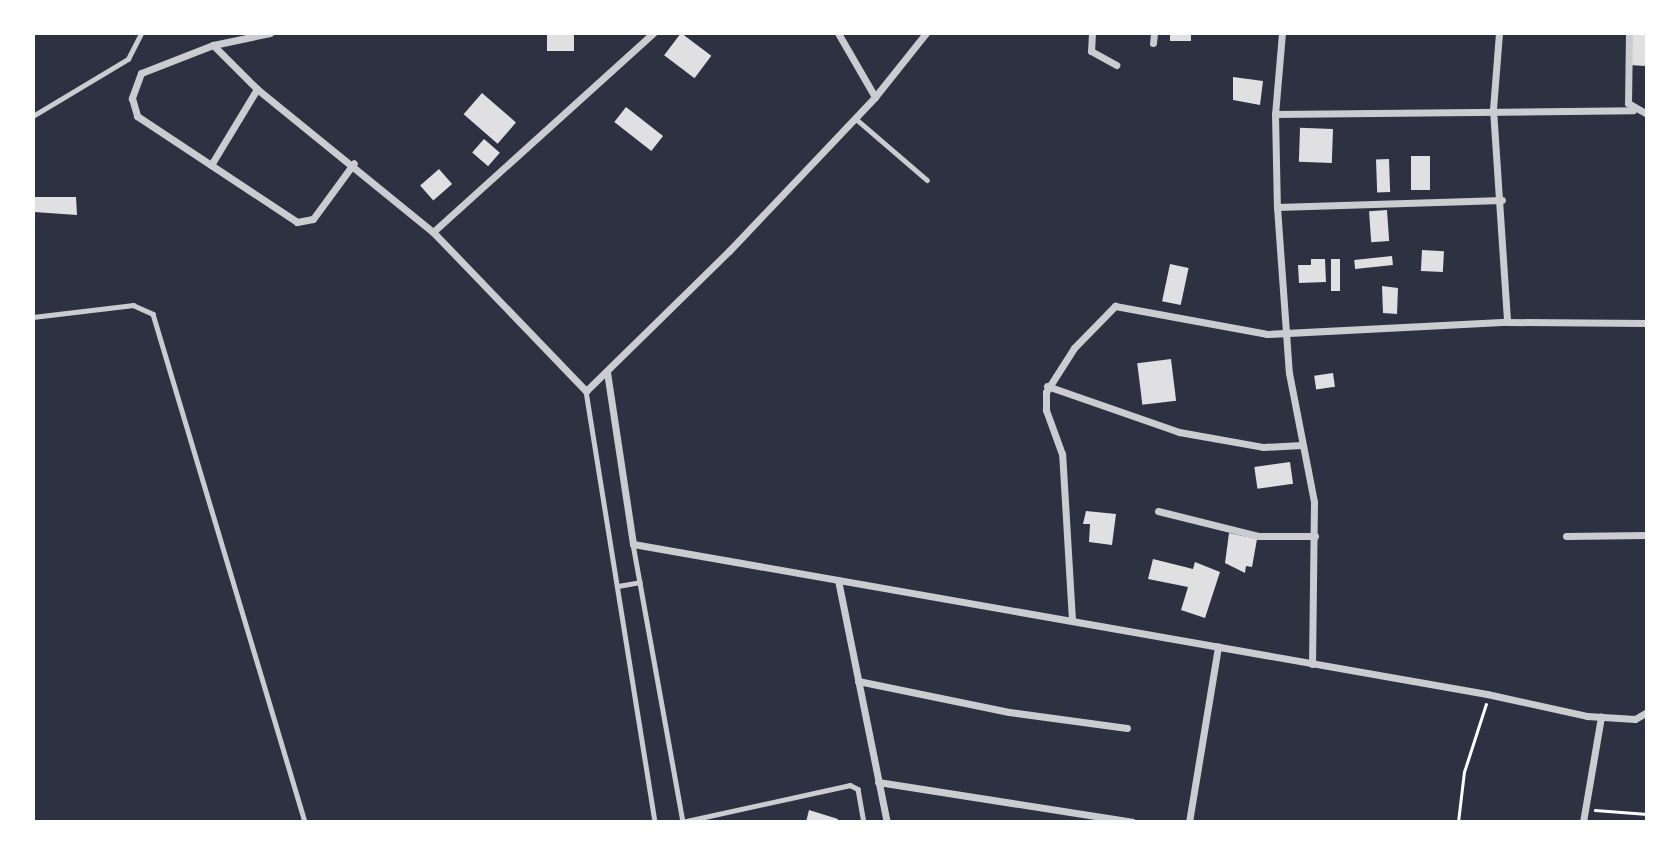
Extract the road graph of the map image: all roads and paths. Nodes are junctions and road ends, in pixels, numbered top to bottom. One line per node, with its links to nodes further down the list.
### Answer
1 (141, 33): 20 (lane)
2 (270, 33): 12 (street)
3 (653, 33): 27 (street)
4 (838, 33): 15 (street)
5 (926, 33): 15 (street)
6 (1092, 33): 13 (street)
7 (1154, 33): 11 (street)
8 (1282, 33): 18 (street)
9 (1499, 33): 16 (street)
10 (1629, 33): 17 (street)
11 (1153, 43)
12 (213, 44): 14 (street); 23 (street)
13 (1116, 65)
14 (257, 89): 22 (street); 23 (street)
15 (875, 97): 21 (street)
16 (1493, 109): 17 (street); 18 (street); 25 (street)
17 (1633, 110): 19 (street)
18 (1275, 114): 26 (street)
19 (1647, 114)
20 (33, 116)
21 (854, 118): 24 (lane); 32 (street)
22 (354, 163): 23 (street); 27 (street)
23 (211, 165)
24 (927, 180)
25 (1502, 200): 26 (street); 29 (street)
26 (1277, 207): 31 (street)
27 (433, 232): 34 (street)
28 (33, 317): 55 (lane)
29 (1507, 322): 30 (street); 31 (street)
30 (1647, 323)
31 (1285, 334): 33 (street); 35 (street)
32 (607, 372): 34 (street); 40 (street)
33 (1047, 386): 35 (street); 44 (street)
34 (586, 391): 43 (lane)
35 (1302, 445): 38 (street)
36 (1158, 511): 38 (street)
37 (1647, 535): 39 (street)
38 (1315, 536): 46 (street)
39 (1566, 536)
40 (633, 544): 41 (street); 42 (lane)
41 (838, 580): 44 (street); 47 (street)
42 (640, 582): 43 (lane); 57 (lane)
43 (618, 586): 56 (lane)
44 (1072, 620): 45 (street)
45 (1217, 646): 46 (street); 61 (street)
46 (1312, 664): 48 (street)
47 (858, 681): 51 (street); 52 (street)
48 (1487, 694): 50 (street); 62 (path)
49 (1644, 714): 50 (street)
50 (1601, 717): 53 (street)
51 (1126, 728)
52 (878, 782): 59 (street); 60 (street)
53 (1585, 810): 54 (path); 63 (street)
54 (1647, 814)
55 (304, 822)
56 (655, 822)
57 (682, 822): 58 (lane)
58 (864, 822)
59 (887, 822)
60 (1132, 822)
61 (1189, 822)
62 (1458, 822)
63 (1583, 822)

